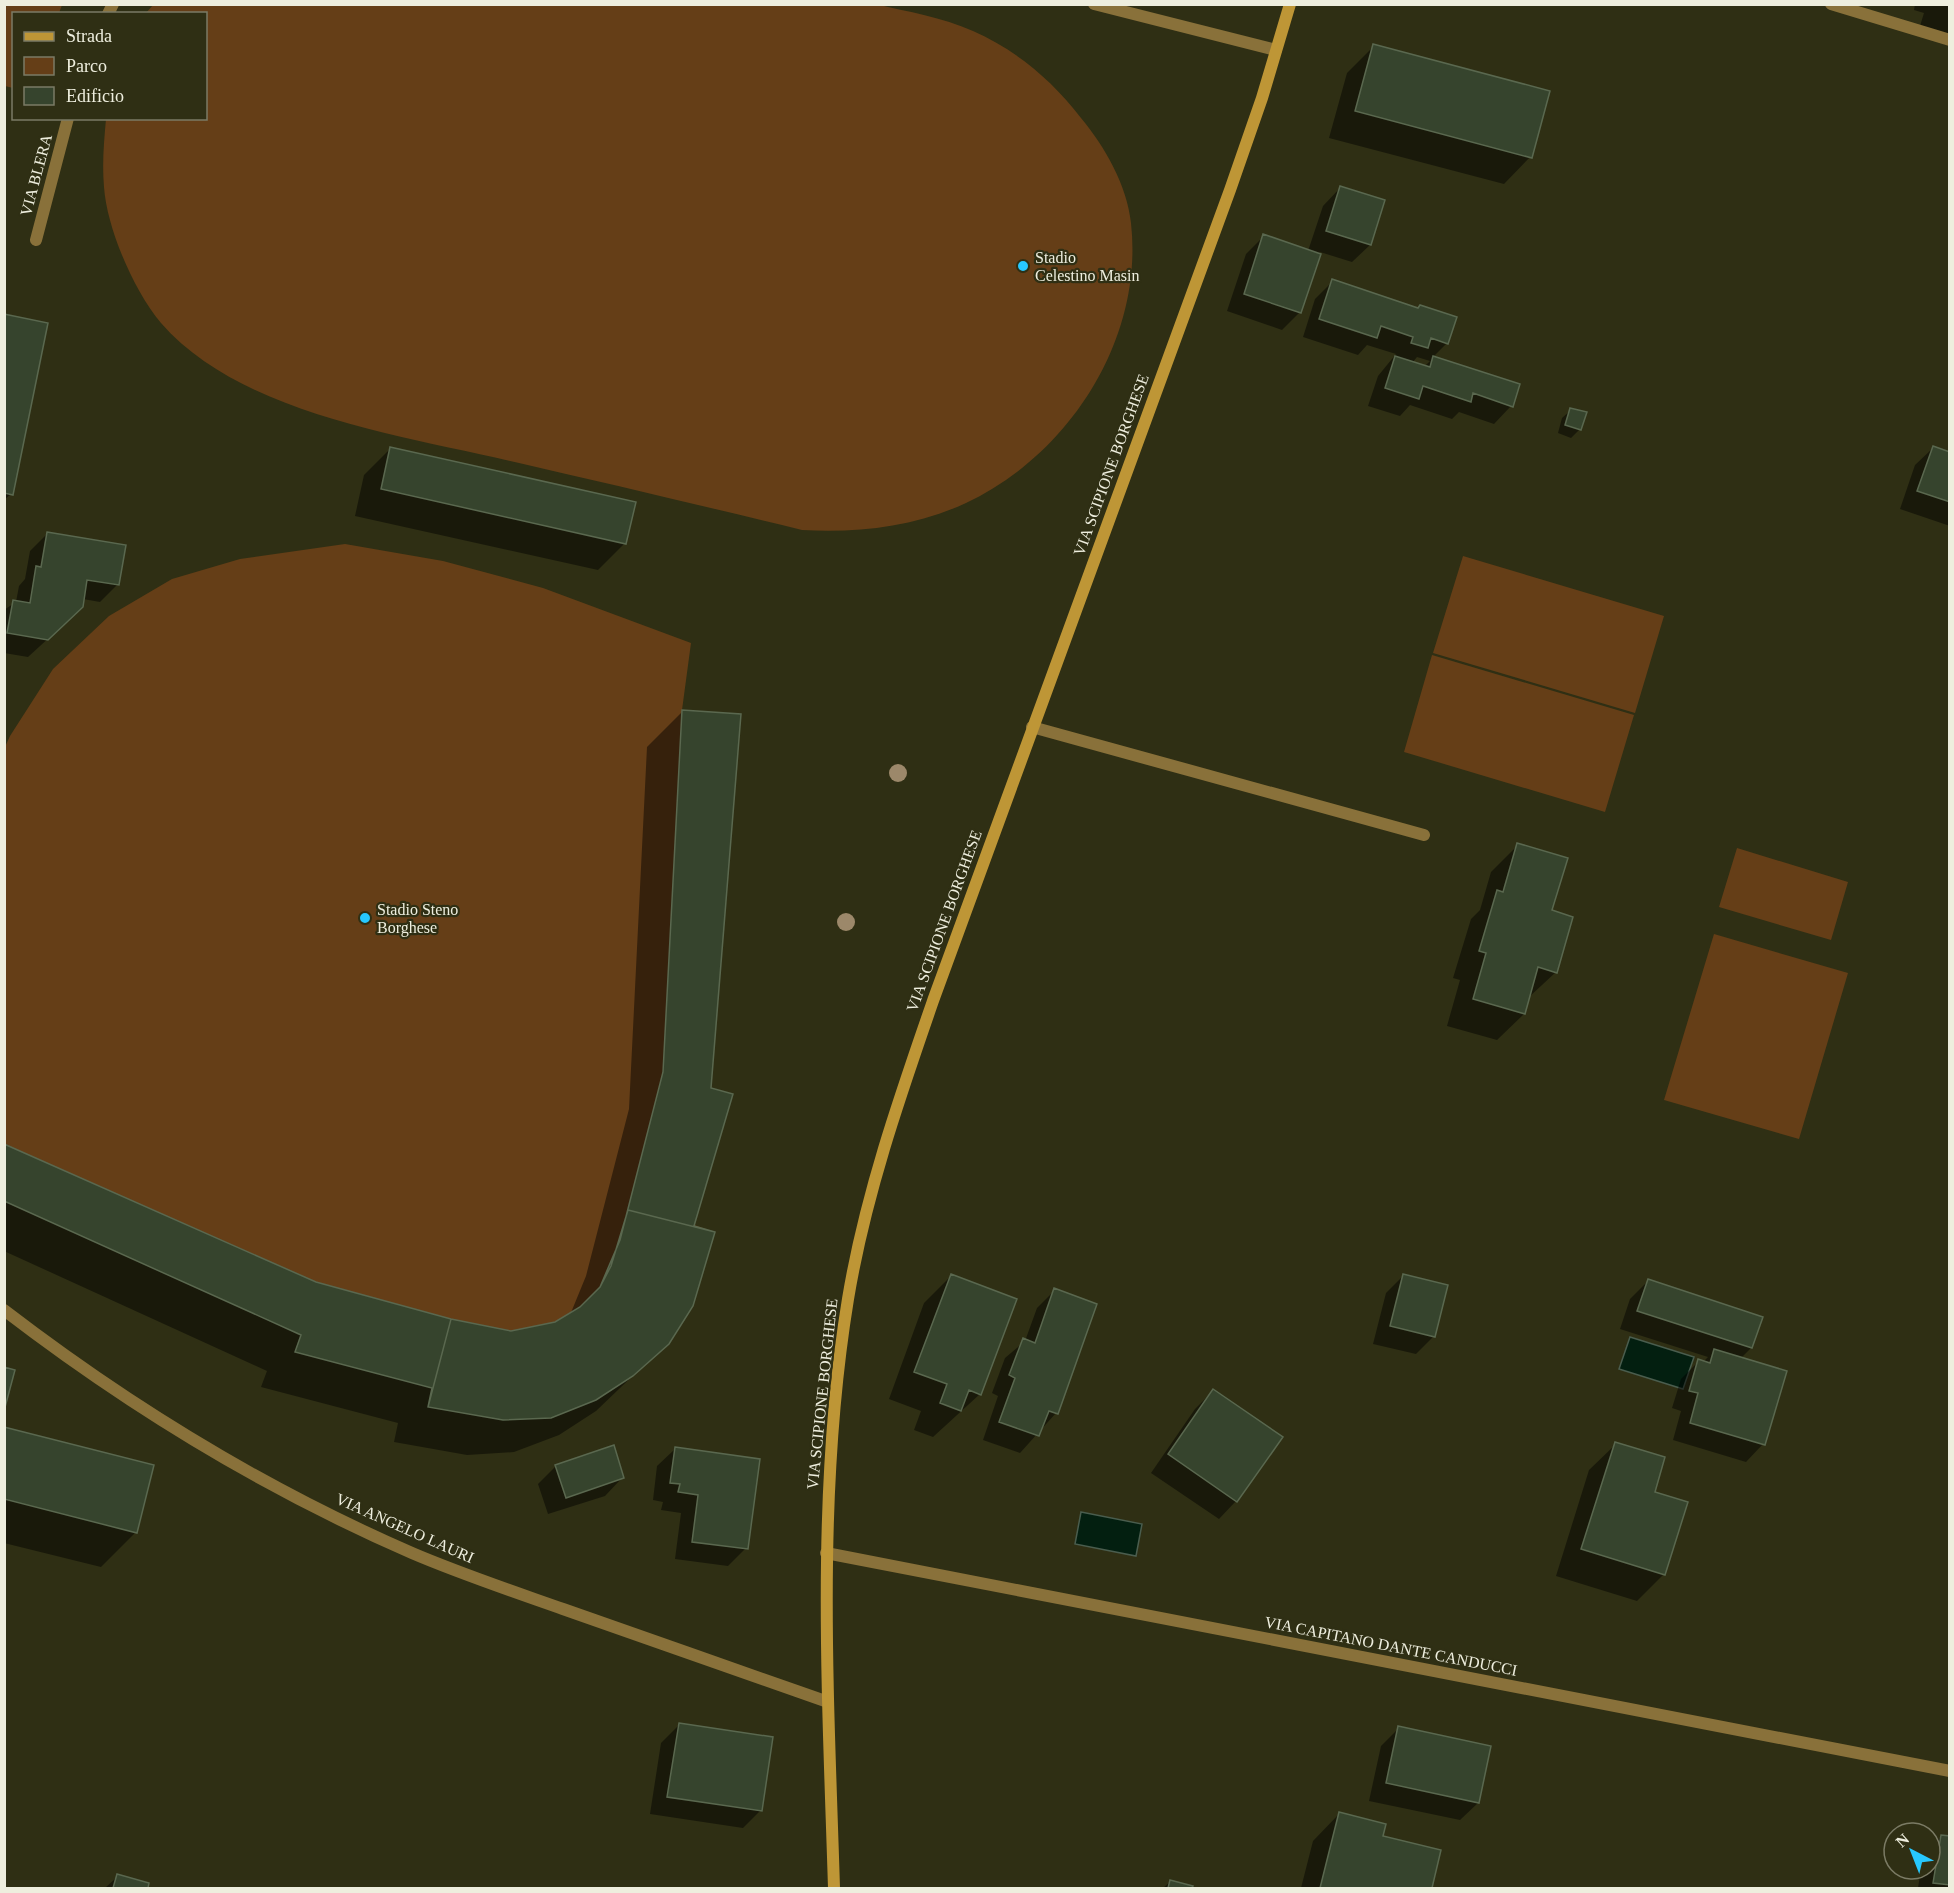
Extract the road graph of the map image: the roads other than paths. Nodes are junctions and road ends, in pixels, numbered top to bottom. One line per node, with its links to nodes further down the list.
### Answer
1 (1094, 4): 5 (street)
2 (1290, 4): 5 (main road, VIA SCIPIONE BORGHESE)
3 (1831, 4): 4 (street)
4 (1950, 40)
5 (1276, 50): 8 (main road, VIA SCIPIONE BORGHESE)
6 (67, 120): 7 (street, VIA BLERA)
7 (36, 240)
8 (1032, 726): 9 (street); 11 (main road, VIA SCIPIONE BORGHESE)
9 (1424, 835)
10 (4, 1310): 12 (street, VIA ANGELO LAURI)
11 (826, 1553): 12 (main road, VIA SCIPIONE BORGHESE); 13 (street, VIA CAPITANO DANTE CANDUCCI)
12 (828, 1702): 14 (main road, VIA SCIPIONE BORGHESE)
13 (1950, 1771)
14 (834, 1888)

